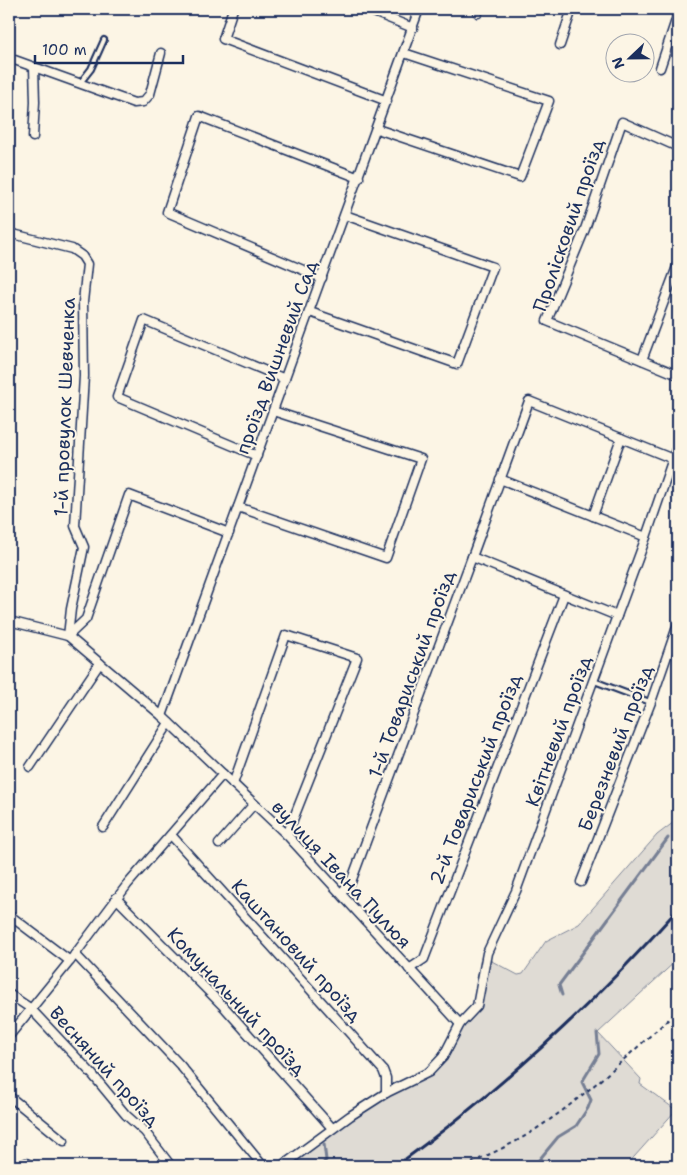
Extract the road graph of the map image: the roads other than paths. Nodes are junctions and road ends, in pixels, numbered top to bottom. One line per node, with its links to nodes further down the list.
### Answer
1 (233, 9): 15 (street)
2 (366, 9): 6 (street)
3 (420, 9): 6 (street, проїзд Вишневий Сад)
4 (572, 9): 8 (street)
5 (678, 14): 13 (street)
6 (413, 28): 10 (street, проїзд Вишневий Сад)
7 (104, 40): 14 (lane)
8 (560, 45)
9 (161, 53): 14 (street)
10 (404, 53): 15 (street, проїзд Вишневий Сад); 16 (street)
11 (9, 58): 12 (street)
12 (34, 67): 14 (street); 17 (street)
13 (660, 68)
14 (80, 83)
15 (386, 101): 16 (street, проїзд Вишневий Сад)
16 (377, 129): 19 (street, проїзд Вишневий Сад)
17 (33, 137)
18 (678, 147): 25 (street, Пролісковий проїзд)
19 (359, 178): 20 (street, проїзд Вишневий Сад); 23 (street)
20 (345, 214): 23 (street, проїзд Вишневий Сад); 24 (street)
21 (9, 233): 43 (street, 1-й провулок Шевченка)
22 (678, 264): 25 (street)
23 (322, 278): 24 (street, проїзд Вишневий Сад)
24 (310, 312): 27 (street, проїзд Вишневий Сад)
25 (642, 360): 26 (street, Пролісковий проїзд)
26 (678, 375)
27 (285, 379): 28 (street, проїзд Вишневий Сад); 31 (street)
28 (273, 411): 31 (street, проїзд Вишневий Сад); 34 (street)
29 (621, 438): 32 (street); 33 (street); 35 (street)
30 (678, 444): 32 (street, Квітневий проїзд)
31 (257, 456): 34 (street, проїзд Вишневий Сад)
32 (674, 463): 37 (street, Квітневий проїзд)
33 (500, 479): 35 (street); 38 (street)
34 (238, 507): 36 (street, проїзд Вишневий Сад)
35 (593, 516): 37 (street)
36 (229, 533): 43 (street); 47 (street, проїзд Вишневий Сад)
37 (646, 537): 40 (street, Квітневий проїзд)
38 (472, 557): 39 (street, 1-й Товариський проїзд); 58 (street, 1-й Товариський проїзд)
39 (564, 595): 40 (street, 1-й Товариський проїзд); 62 (street, 2-й Товариський проїзд)
40 (617, 616): 45 (street, Квітневий проїзд)
41 (9, 621): 43 (street, вулиця Івана Пулюя)
42 (678, 624): 46 (street, Березневий проїзд)
43 (68, 636): 44 (street, вулиця Івана Пулюя)
44 (100, 663): 47 (street, вулиця Івана Пулюя); 49 (street)
45 (594, 681): 46 (lane); 65 (street, Квітневий проїзд)
46 (651, 702): 57 (street, Березневий проїзд)
47 (162, 716): 48 (street, вулиця Івана Пулюя)
48 (169, 724): 50 (street, вулиця Івана Пулюя); 53 (street)
49 (30, 767)
50 (223, 774): 51 (street, вулиця Івана Пулюя); 54 (street)
51 (234, 784): 52 (street, вулиця Івана Пулюя); 55 (street)
52 (254, 804): 55 (street, вулиця Івана Пулюя); 56 (street)
53 (103, 827)
54 (171, 835): 59 (street); 67 (street, Каштановий проїзд)
55 (287, 835): 58 (street, вулиця Івана Пулюя)
56 (219, 844)
57 (581, 882)
58 (341, 893): 62 (street, вулиця Івана Пулюя)
59 (116, 898): 61 (street); 69 (street, Комунальний проїзд)
60 (9, 915): 61 (street)
61 (73, 957): 64 (street); 72 (street)
62 (409, 969): 65 (street, вулиця Івана Пулюя)
63 (9, 994): 64 (street, Весняний проїзд)
64 (30, 1008): 66 (street); 71 (street, Весняний проїзд)
65 (460, 1024): 67 (street)
66 (9, 1036)
67 (386, 1093): 69 (street)
68 (9, 1096): 70 (street)
69 (332, 1128): 73 (street)
70 (64, 1141)
71 (171, 1166)
72 (263, 1166)
73 (282, 1166)

